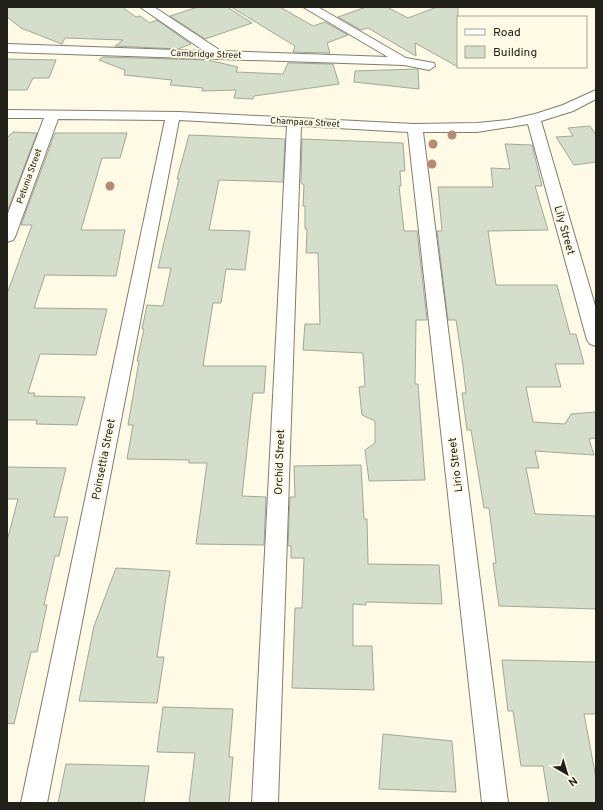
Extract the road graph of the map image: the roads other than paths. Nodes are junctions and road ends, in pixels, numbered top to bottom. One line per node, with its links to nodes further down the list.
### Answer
1 (146, 7): 4 (street)
2 (309, 7): 5 (street, Cambridge Street)
3 (9, 46): 4 (street, Cambridge Street)
4 (217, 54): 5 (street, Cambridge Street)
5 (404, 61): 6 (street, Cambridge Street)
6 (429, 66)
7 (596, 94): 11 (street, Champaca Street)
8 (7, 114): 9 (street, Champaca Street)
9 (52, 115): 10 (street, Champaca Street); 14 (street, Petunia Street)
10 (173, 116): 12 (street, Champaca Street); 17 (street, Poinsettia Street)
11 (534, 120): 13 (street, Champaca Street); 15 (street, Lily Street)
12 (294, 122): 13 (street, Champaca Street); 18 (street, Orchid Street)
13 (415, 128): 19 (street, Lirio Street)
14 (7, 237)
15 (592, 314): 16 (street, Lily Street)
16 (596, 340)
17 (34, 803)
18 (265, 803)
19 (495, 803)

